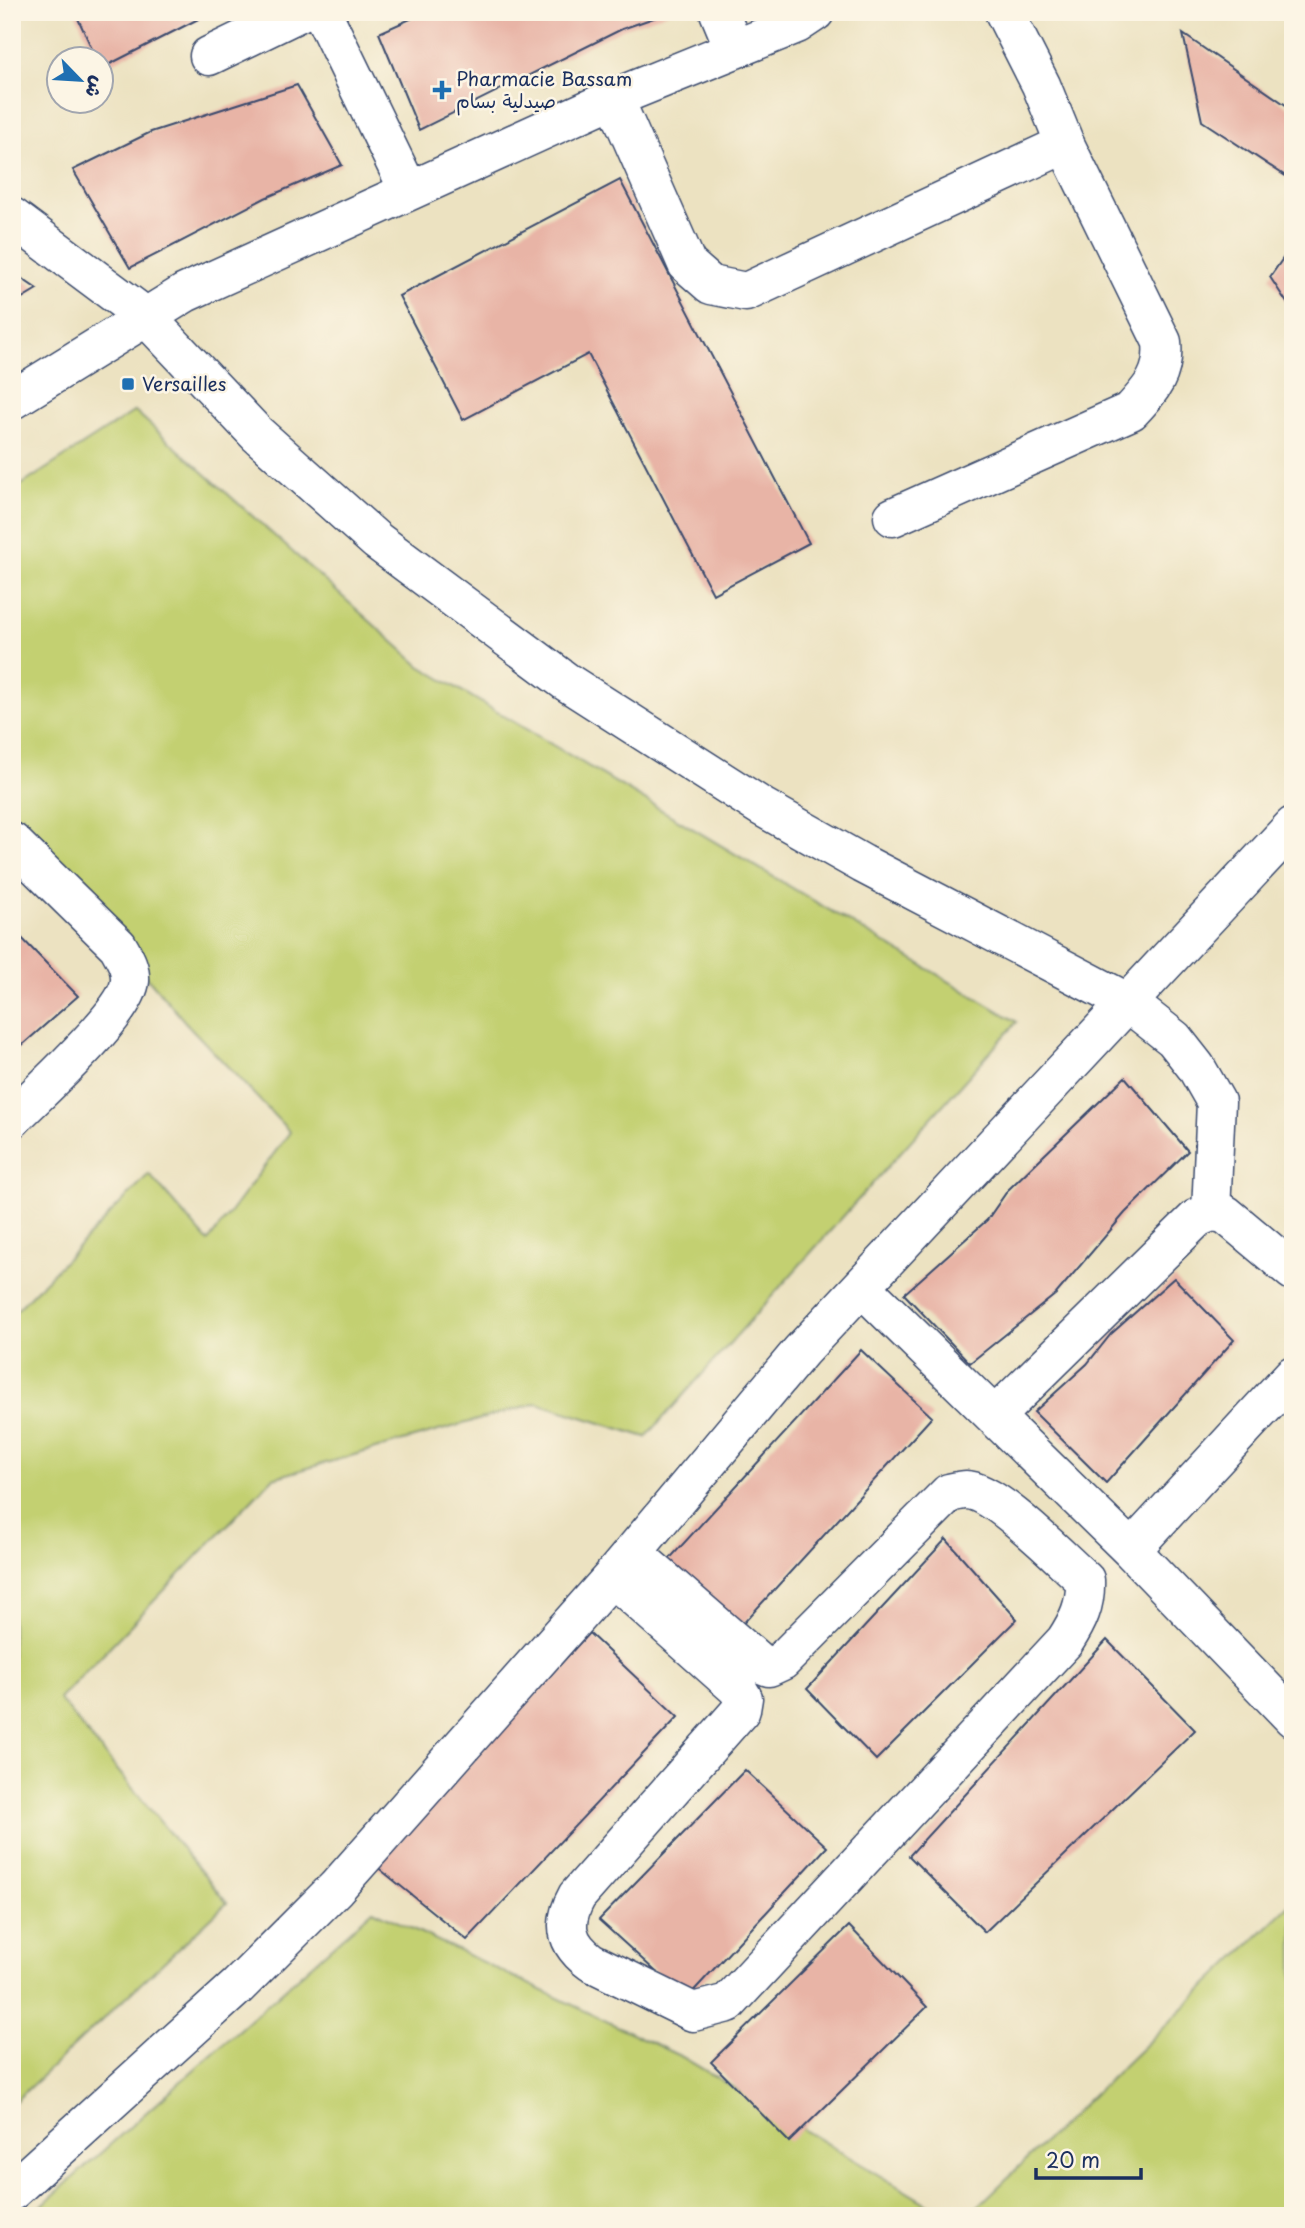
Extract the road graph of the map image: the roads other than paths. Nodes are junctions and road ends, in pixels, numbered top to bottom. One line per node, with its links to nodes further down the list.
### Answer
1 (300, 12): 7 (street)
2 (322, 12): 10 (street)
3 (719, 12): 6 (street)
4 (815, 12): 6 (street)
5 (1004, 12): 9 (street)
6 (734, 48): 8 (street)
7 (209, 56)
8 (614, 98): 9 (street); 10 (street)
9 (1065, 144): 14 (street)
10 (409, 191): 12 (street)
11 (12, 217): 12 (street)
12 (146, 317): 13 (street); 17 (street)
13 (12, 400)
14 (893, 517)
15 (1293, 826): 17 (street)
16 (12, 842): 18 (street)
17 (1127, 1002): 19 (street); 21 (street)
18 (12, 1119)
19 (1211, 1212): 20 (street); 23 (street)
20 (1293, 1271)
21 (863, 1288): 23 (street); 25 (street)
22 (1293, 1376): 24 (street)
23 (995, 1416): 24 (street)
24 (1131, 1550): 26 (street)
25 (623, 1565): 25 (street); 27 (street)
26 (1287, 1700)
27 (12, 2191)

